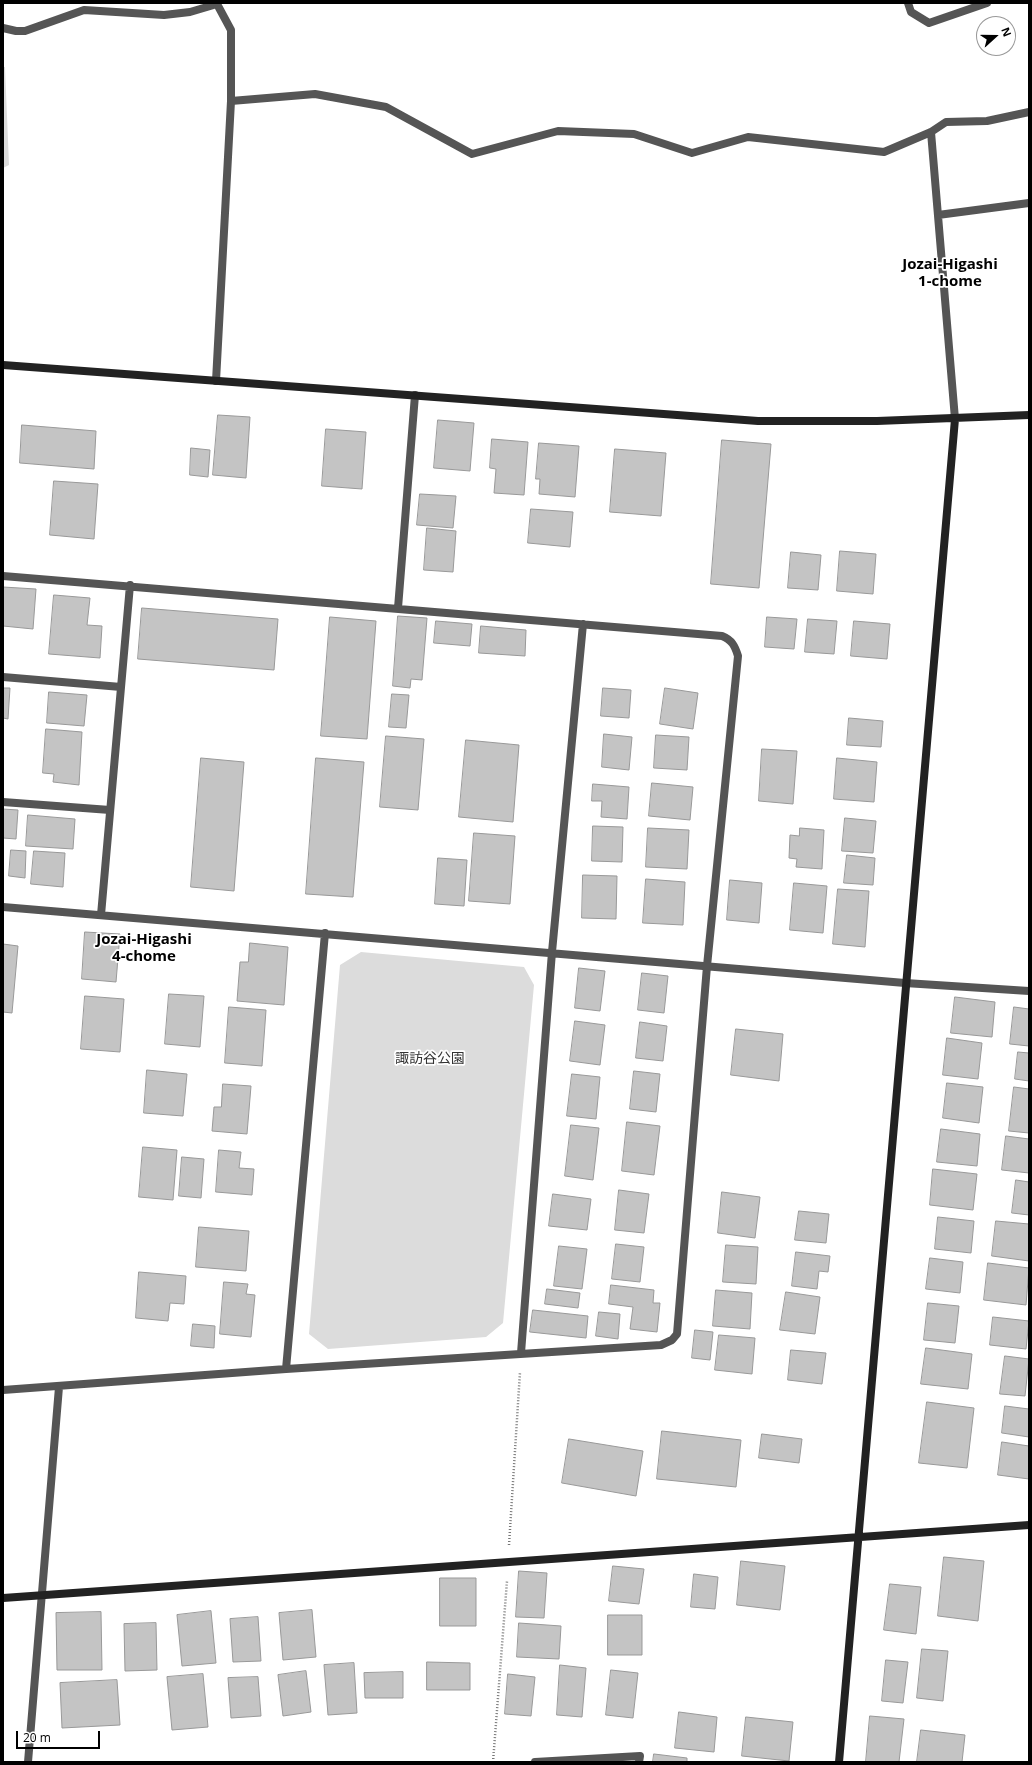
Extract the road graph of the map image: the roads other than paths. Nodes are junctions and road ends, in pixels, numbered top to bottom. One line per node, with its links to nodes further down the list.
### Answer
1 (908, 3): 2 (street)
2 (987, 3)
3 (3, 28): 4 (street)
4 (231, 101): 6 (street); 10 (street)
5 (1029, 112): 6 (street)
6 (931, 132): 8 (street)
7 (1029, 203): 8 (street)
8 (938, 215): 13 (street)
9 (3, 365): 10 (street)
10 (216, 381): 11 (street)
11 (415, 395): 13 (street); 16 (street)
12 (1029, 415): 13 (street)
13 (955, 419): 27 (street)
14 (3, 576): 15 (street)
15 (130, 585): 16 (street); 19 (street)
16 (398, 608): 17 (street)
17 (583, 624): 25 (street); 26 (street)
18 (3, 677): 19 (street)
19 (121, 687): 21 (street)
20 (3, 802): 21 (street)
21 (110, 810): 23 (street)
22 (3, 906): 23 (street)
23 (101, 915): 24 (street)
24 (324, 933): 25 (street); 30 (street)
25 (552, 952): 26 (street); 29 (street)
26 (707, 966): 27 (street); 29 (street)
27 (905, 983): 28 (street); 34 (street)
28 (1029, 992)
29 (521, 1353): 30 (street)
30 (286, 1369): 31 (street)
31 (59, 1387): 32 (street); 35 (street)
32 (3, 1390)
33 (1029, 1525): 34 (street)
34 (858, 1538): 35 (street); 40 (street)
35 (42, 1596): 36 (street); 37 (street)
36 (3, 1598)
37 (28, 1762)
38 (535, 1762): 39 (street)
39 (639, 1762)
40 (839, 1762)

